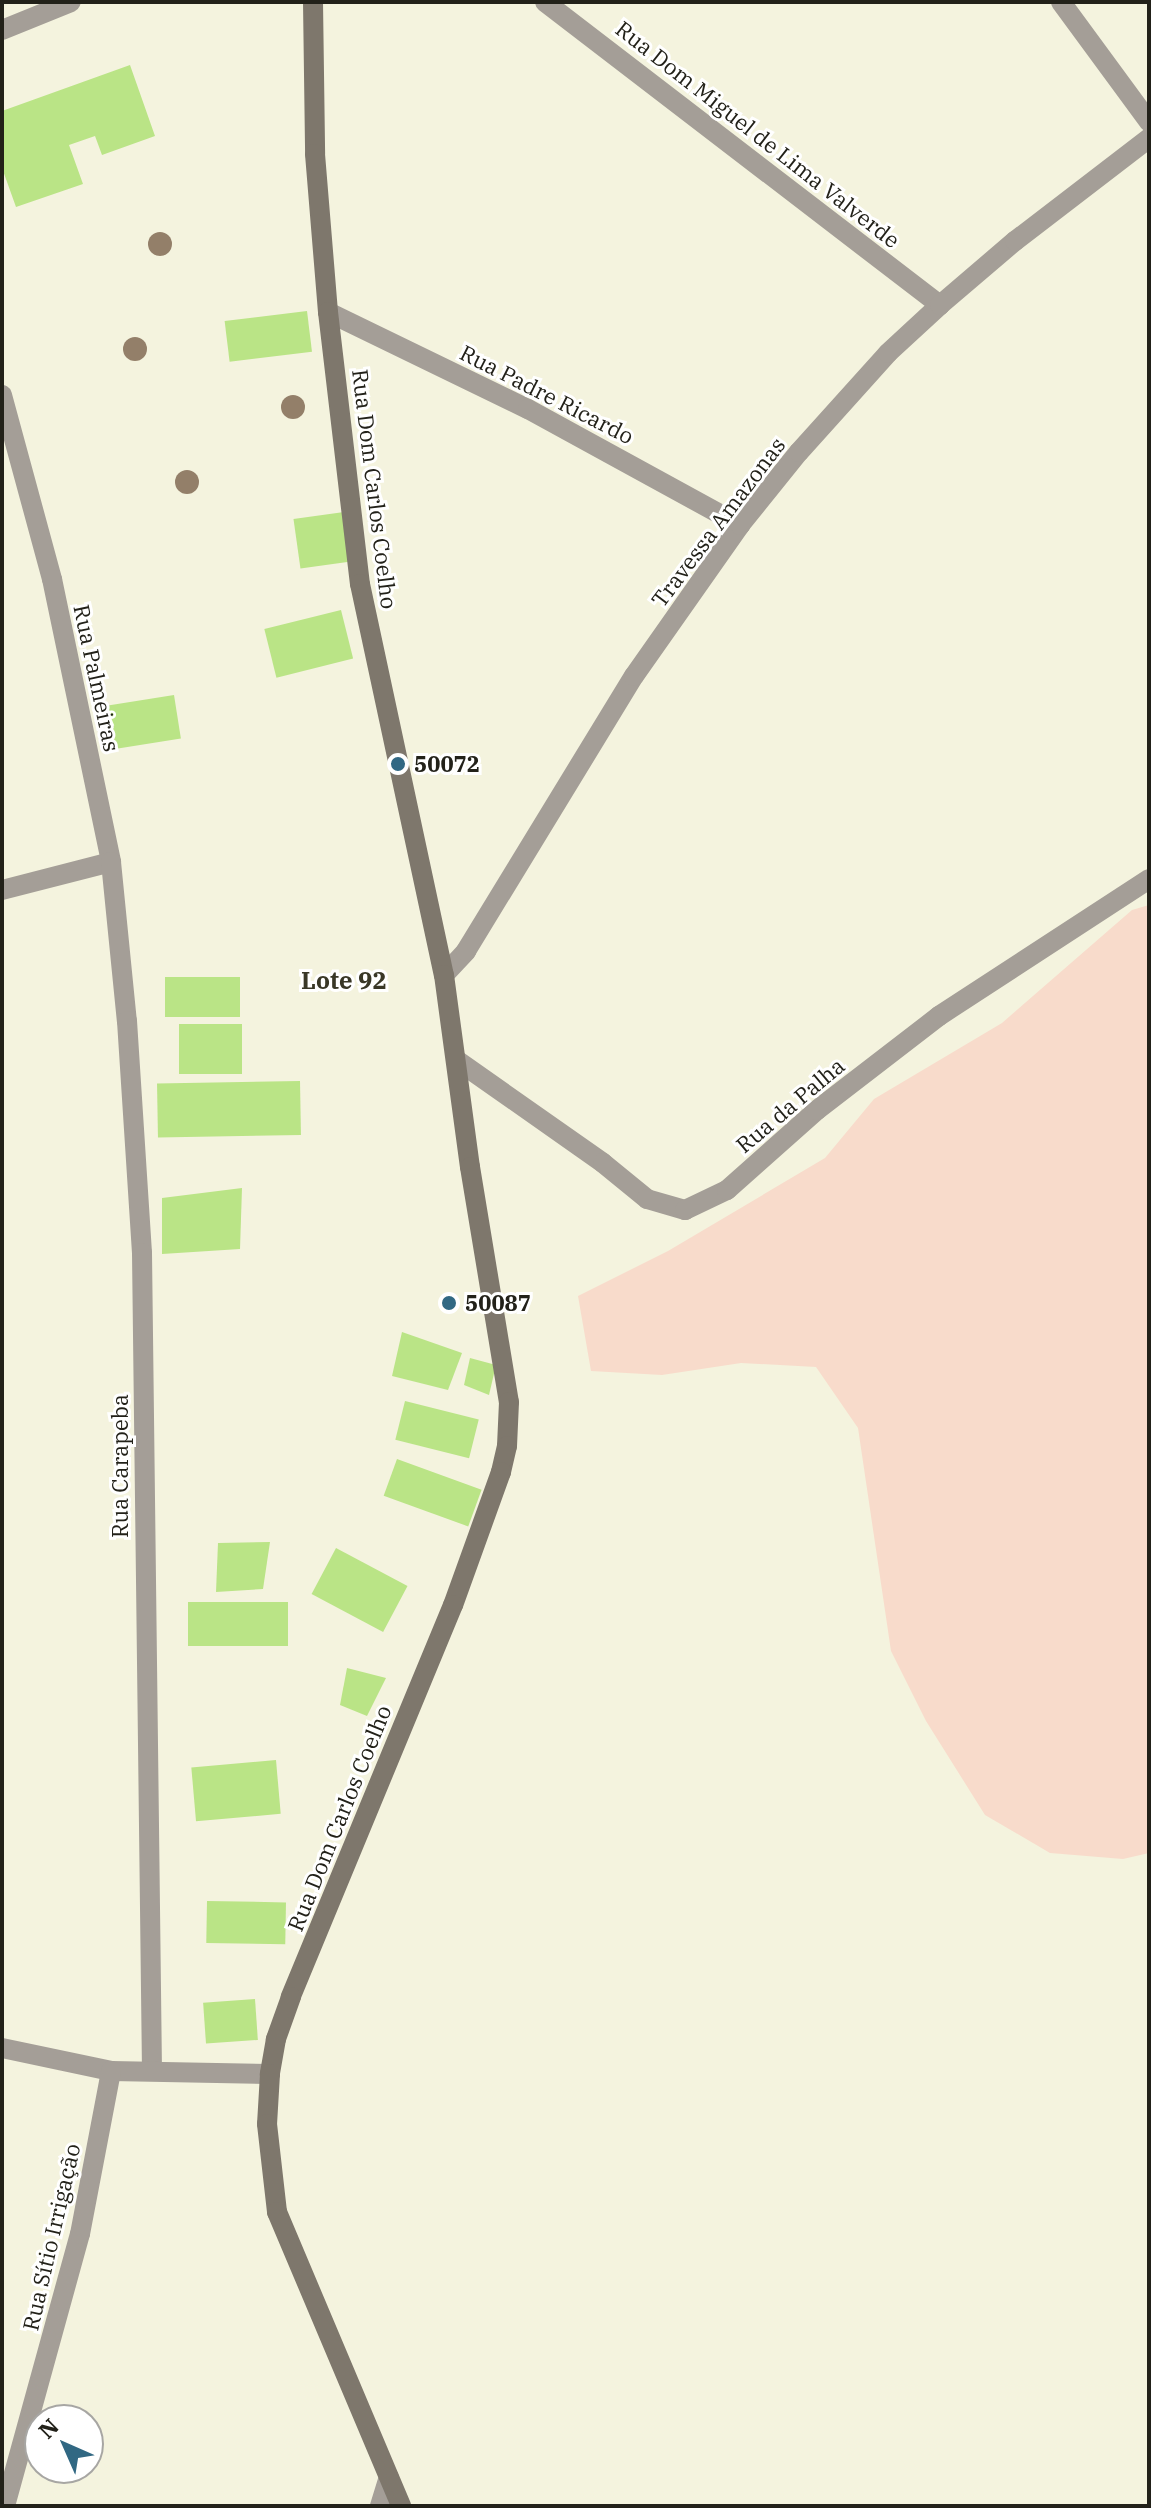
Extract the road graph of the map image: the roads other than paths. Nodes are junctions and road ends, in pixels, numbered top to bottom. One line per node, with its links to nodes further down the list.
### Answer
1 (71, 2): 5 (street)
2 (313, 2): 9 (street, Rua Dom Carlos Coelho)
3 (545, 2): 8 (street, Rua Dom Miguel de Lima Valverde)
4 (1061, 2): 6 (street)
5 (2, 30)
6 (1149, 122)
7 (1149, 138): 8 (street, Travessa Amazonas)
8 (940, 305): 11 (street, Travessa Amazonas)
9 (328, 312): 11 (street, Rua Padre Ricardo); 15 (street, Rua Dom Carlos Coelho)
10 (2, 395): 12 (street, Rua Palmeiras)
11 (740, 525): 15 (street, Travessa Amazonas)
12 (111, 862): 14 (street); 19 (street, Rua Carapeba)
13 (1149, 879): 16 (street, Rua da Palha)
14 (2, 890)
15 (444, 975): 16 (street, Rua Dom Carlos Coelho)
16 (458, 1061): 20 (street, Rua Dom Carlos Coelho)
17 (2, 2048): 18 (street)
18 (111, 2071): 19 (street); 22 (street, Rua Sítio Irrigação)
19 (152, 2071): 20 (street)
20 (270, 2074): 21 (street, Rua Dom Carlos Coelho)
21 (389, 2477): 23 (street); 24 (street, Rua Dom Carlos Coelho)
22 (5, 2506)
23 (380, 2506)
24 (401, 2506)

